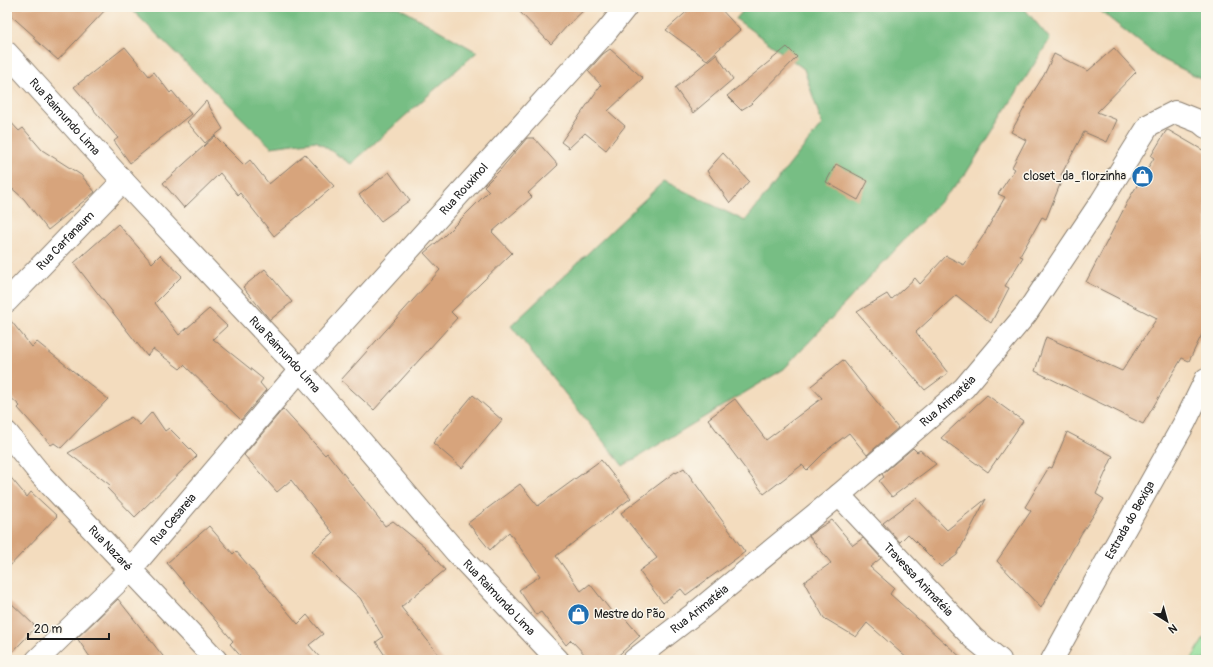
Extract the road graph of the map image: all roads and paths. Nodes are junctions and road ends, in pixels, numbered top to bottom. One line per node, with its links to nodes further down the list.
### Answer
1 (626, 7): 6 (street, Rua Rouxinol)
2 (7, 53): 4 (street, Rua Raimundo Lima)
3 (1206, 127): 9 (street, Rua Arimatéia)
4 (123, 181): 5 (street, Rua Carfanaum); 6 (street, Rua Raimundo Lima)
5 (7, 300)
6 (300, 370): 10 (street, Rua Cesareia); 13 (street, Rua Raimundo Lima)
7 (1206, 379): 16 (street, Estrada do Bexiga)
8 (7, 433): 10 (street, Rua Nazaré)
9 (839, 495): 14 (street, Rua Arimatéia); 15 (street, Travessa Arimatéia)
10 (131, 569): 11 (street, Rua Cesareia); 12 (street, Rua Nazaré)
11 (37, 660)
12 (216, 660)
13 (558, 660)
14 (634, 660)
15 (1000, 660)
16 (1052, 660)

